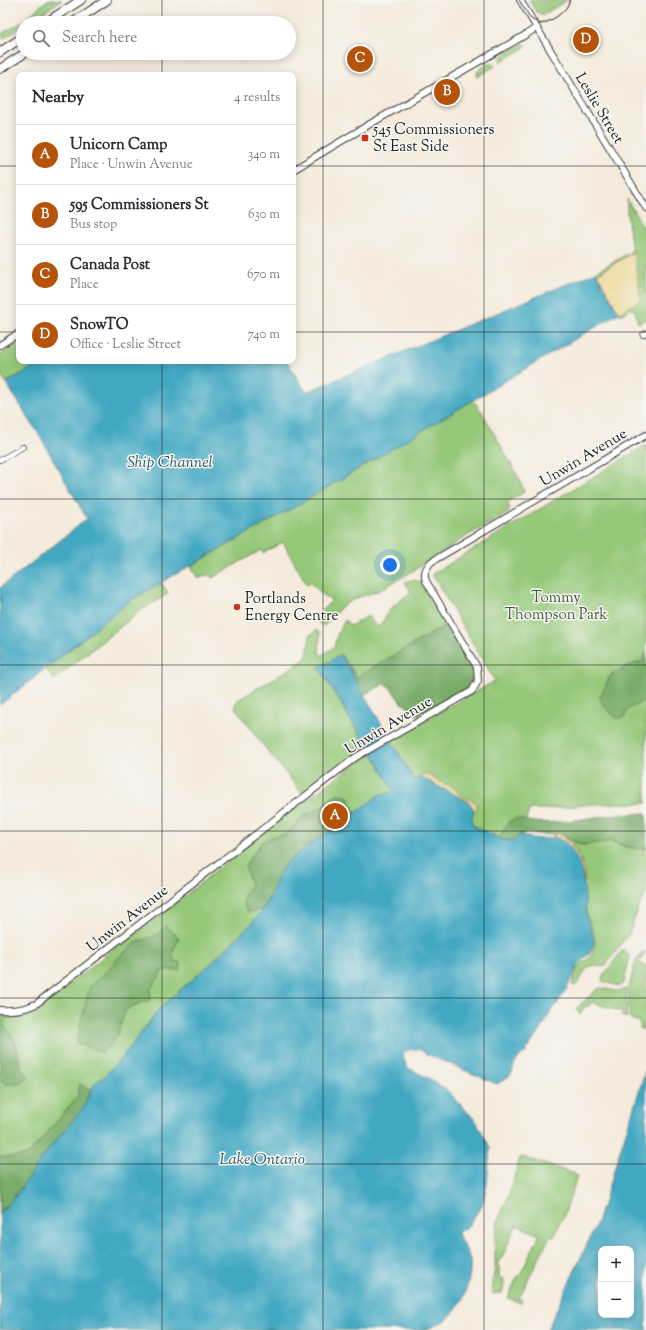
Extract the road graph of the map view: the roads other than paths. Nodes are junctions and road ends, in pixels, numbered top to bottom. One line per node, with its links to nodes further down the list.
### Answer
1 (81, 0): 4 (highway)
2 (107, 0): 5 (highway)
3 (520, 0): 6 (street, Leslie Street)
4 (56, 16)
5 (83, 16)
6 (536, 28): 11 (street); 12 (street, Leslie Street)
7 (16, 42): 8 (highway)
8 (0, 52)
9 (16, 59): 10 (highway)
10 (0, 69)
11 (296, 168)
12 (646, 208)
13 (16, 336): 14 (street)
14 (0, 345)
15 (646, 435): 18 (street, Unwin Avenue)
16 (23, 447): 17 (street)
17 (0, 460)
18 (0, 1010)

